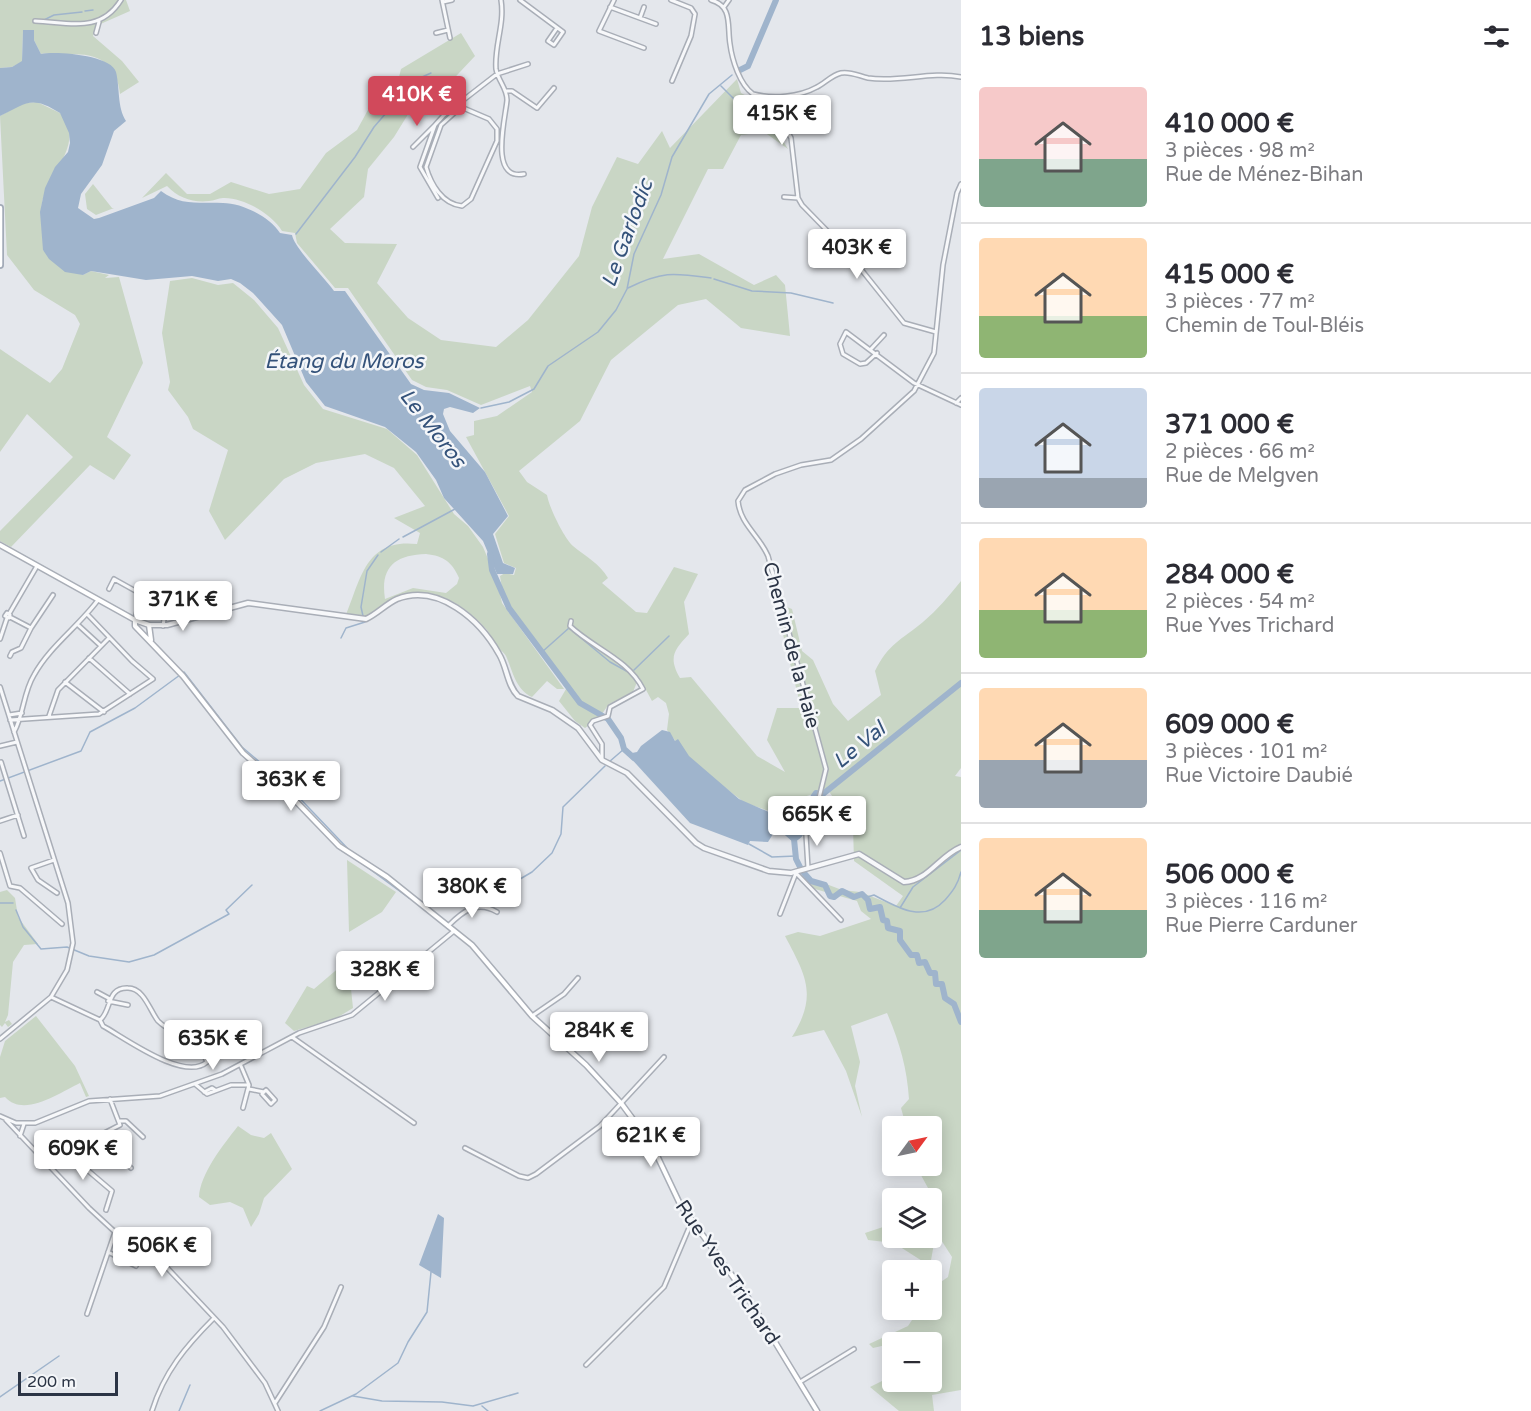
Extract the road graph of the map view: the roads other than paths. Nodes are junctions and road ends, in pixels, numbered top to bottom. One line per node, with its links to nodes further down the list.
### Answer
1 (121, 0): 15 (street)
2 (452, 0): 9 (street)
3 (501, 0): 24 (street)
4 (520, 0): 17 (street)
5 (614, 0): 10 (street)
6 (671, 0): 26 (street)
7 (711, 0): 12 (street)
8 (729, 0): 12 (street)
9 (442, 1): 18 (street)
10 (610, 7): 13 (street); 22 (street)
11 (644, 7): 13 (street)
12 (723, 8): 29 (street)
13 (640, 18): 16 (street)
14 (35, 21): 15 (street)
15 (99, 22): 19 (street)
16 (656, 24)
17 (557, 28): 17 (street)
18 (448, 30): 20 (street); 21 (street)
19 (96, 33)
20 (436, 33)
21 (450, 38)
22 (644, 48)
23 (528, 64): 24 (street)
24 (497, 74): 28 (street); 30 (street)
25 (961, 77): 29 (street)
26 (672, 81)
27 (554, 88): 28 (street)
28 (506, 91): 31 (street)
29 (760, 96): 38 (street)
30 (435, 125): 33 (street); 37 (street)
31 (503, 127): 32 (street); 34 (street)
32 (497, 129): 32 (street)
33 (412, 147)
34 (524, 174)
35 (961, 184): 41 (street, Chemin de la Haie)
36 (784, 197): 38 (street)
37 (438, 198)
38 (798, 198): 41 (street)
39 (0, 208): 40 (main road)
40 (0, 265)
41 (936, 332): 45 (street, Chemin de la Haie)
42 (884, 335): 43 (street)
43 (871, 349): 44 (street); 44 (street)
44 (877, 353): 45 (street)
45 (919, 384): 47 (street); 93 (street, Chemin de la Haie)
46 (961, 398): 47 (street)
47 (956, 403): 48 (street)
48 (961, 405)
49 (0, 545): 50 (main road)
50 (37, 566): 54 (main road); 59 (street)
51 (109, 589): 61 (street)
52 (168, 592): 56 (street)
53 (53, 595): 66 (street)
54 (98, 600): 58 (street); 61 (main road)
55 (153, 600): 56 (street)
56 (166, 603): 60 (street); 65 (street)
57 (0, 615): 59 (street)
58 (88, 615): 63 (street); 68 (street)
59 (8, 616): 66 (street); 69 (street)
60 (198, 616): 65 (street); 85 (street)
61 (135, 621): 64 (main road); 67 (main road)
62 (571, 621): 85 (street)
63 (77, 624): 71 (street); 79 (street)
64 (148, 625): 65 (street); 67 (main road); 70 (main road)
65 (163, 626)
66 (31, 628): 72 (street)
67 (144, 635): 70 (main road, Rue Yves Trichard)
68 (109, 638): 71 (street); 76 (street)
69 (0, 639)
70 (152, 643): 102 (main road, Rue Yves Trichard)
71 (101, 646): 73 (street)
72 (10, 656)
73 (89, 658): 74 (street); 76 (street)
74 (65, 682): 77 (street); 80 (street)
75 (0, 687): 78 (street)
76 (130, 694): 77 (street)
77 (105, 712): 80 (street)
78 (8, 715): 79 (street); 81 (street)
79 (22, 716): 80 (street); 81 (street); 82 (street)
80 (48, 716)
81 (10, 720): 82 (street)
82 (14, 732): 83 (street)
83 (17, 742): 84 (street); 92 (street)
84 (0, 746)
85 (602, 760): 94 (street)
86 (1, 762): 87 (street)
87 (18, 815): 88 (street); 89 (street)
88 (0, 821)
89 (24, 836)
90 (961, 847): 93 (street)
91 (0, 853): 101 (street)
92 (54, 860): 96 (street); 106 (street)
93 (808, 868): 94 (street)
94 (796, 873): 99 (street); 100 (street)
95 (490, 892): 97 (street)
96 (57, 893)
97 (477, 906): 98 (street); 102 (street)
98 (497, 912)
99 (780, 914)
100 (842, 920)
101 (62, 924)
102 (448, 926): 103 (main road, Rue Yves Trichard)
103 (454, 930): 109 (main road, Rue Yves Trichard); 111 (street)
104 (578, 978): 109 (street)
105 (97, 992): 107 (street)
106 (51, 997): 110 (street); 112 (street)
107 (109, 1000): 108 (street); 110 (street); 110 (street)
108 (128, 1005)
109 (532, 1016): 119 (main road, Rue Yves Trichard)
110 (100, 1020)
111 (292, 1037): 114 (street); 124 (street)
112 (0, 1039)
113 (664, 1056): 119 (street)
114 (241, 1066): 115 (street); 116 (street)
115 (195, 1084): 116 (street); 118 (street)
116 (249, 1087): 117 (street); 120 (street)
117 (264, 1092): 117 (street)
118 (110, 1099): 123 (street); 125 (street)
119 (621, 1103): 129 (street); 134 (main road, Rue Yves Trichard)
120 (243, 1108)
121 (0, 1116): 122 (street)
122 (5, 1119): 125 (street); 126 (street)
123 (120, 1121): 127 (street); 128 (street)
124 (414, 1123)
125 (24, 1124): 126 (street)
126 (20, 1137): 131 (street)
127 (99, 1137): 130 (street); 132 (street)
128 (143, 1137)
129 (465, 1148)
130 (75, 1149): 131 (street); 133 (street)
131 (46, 1163): 135 (street)
132 (131, 1168)
133 (106, 1210)
134 (694, 1223): 142 (street); 143 (main road, Rue Yves Trichard)
135 (114, 1232): 136 (street); 140 (street)
136 (108, 1252): 137 (street); 139 (street)
137 (141, 1256)
138 (341, 1287): 144 (street)
139 (87, 1314)
140 (214, 1318): 144 (street); 145 (street)
141 (854, 1349): 143 (street)
142 (586, 1365)
143 (800, 1382): 147 (main road, Rue Yves Trichard)
144 (275, 1403): 146 (street)
145 (152, 1411)
146 (278, 1411)
147 (817, 1411)

